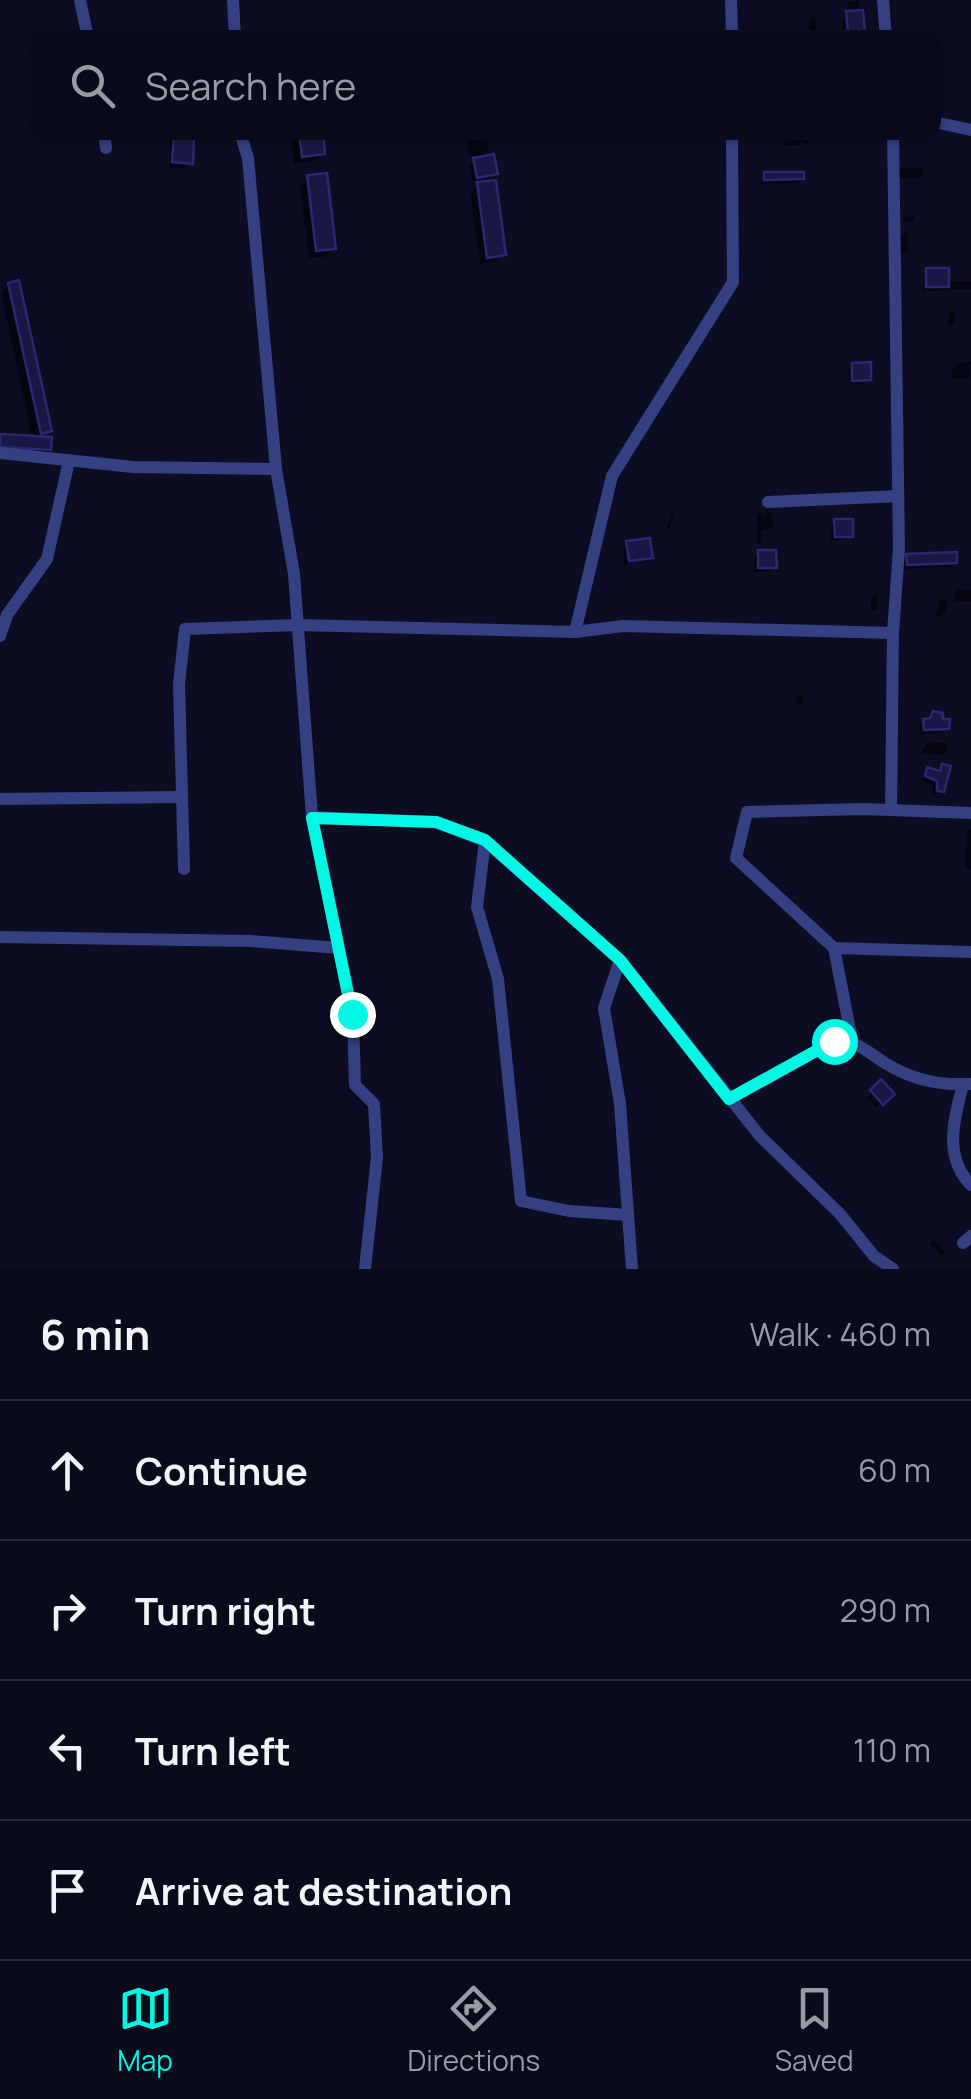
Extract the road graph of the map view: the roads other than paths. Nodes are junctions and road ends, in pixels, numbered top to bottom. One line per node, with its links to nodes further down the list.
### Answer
1 (80, 0): 5 (street)
2 (233, 0): 6 (street)
3 (730, 0): 7 (street)
4 (883, 0): 8 (street)
5 (86, 30)
6 (235, 30)
7 (732, 30)
8 (885, 30)
9 (941, 124): 10 (street)
10 (971, 130)
11 (105, 140): 15 (street)
12 (242, 140): 18 (street)
13 (732, 140): 22 (street)
14 (893, 140): 19 (street)
15 (106, 148)
16 (0, 453): 17 (street)
17 (69, 460): 18 (street); 24 (street)
18 (276, 468): 21 (street)
19 (898, 496): 20 (street); 23 (street)
20 (768, 502)
21 (298, 626): 22 (street); 25 (street); 29 (street)
22 (574, 632): 23 (street)
23 (893, 632): 27 (street)
24 (0, 636)
25 (179, 797): 26 (street); 31 (street)
26 (0, 798)
27 (891, 810): 28 (street); 34 (street)
28 (971, 814)
29 (312, 818): 30 (street); 33 (street)
30 (485, 840): 36 (street); 41 (street)
31 (184, 869)
32 (0, 937): 33 (street)
33 (338, 948): 42 (street)
34 (834, 948): 35 (street); 37 (street)
35 (971, 952)
36 (620, 960): 39 (street); 41 (street)
37 (852, 1040): 38 (street); 39 (street)
38 (967, 1084): 40 (street)
39 (729, 1099): 44 (street)
40 (971, 1185)
41 (628, 1215): 43 (street)
42 (365, 1269)
43 (632, 1269)
44 (894, 1269)

